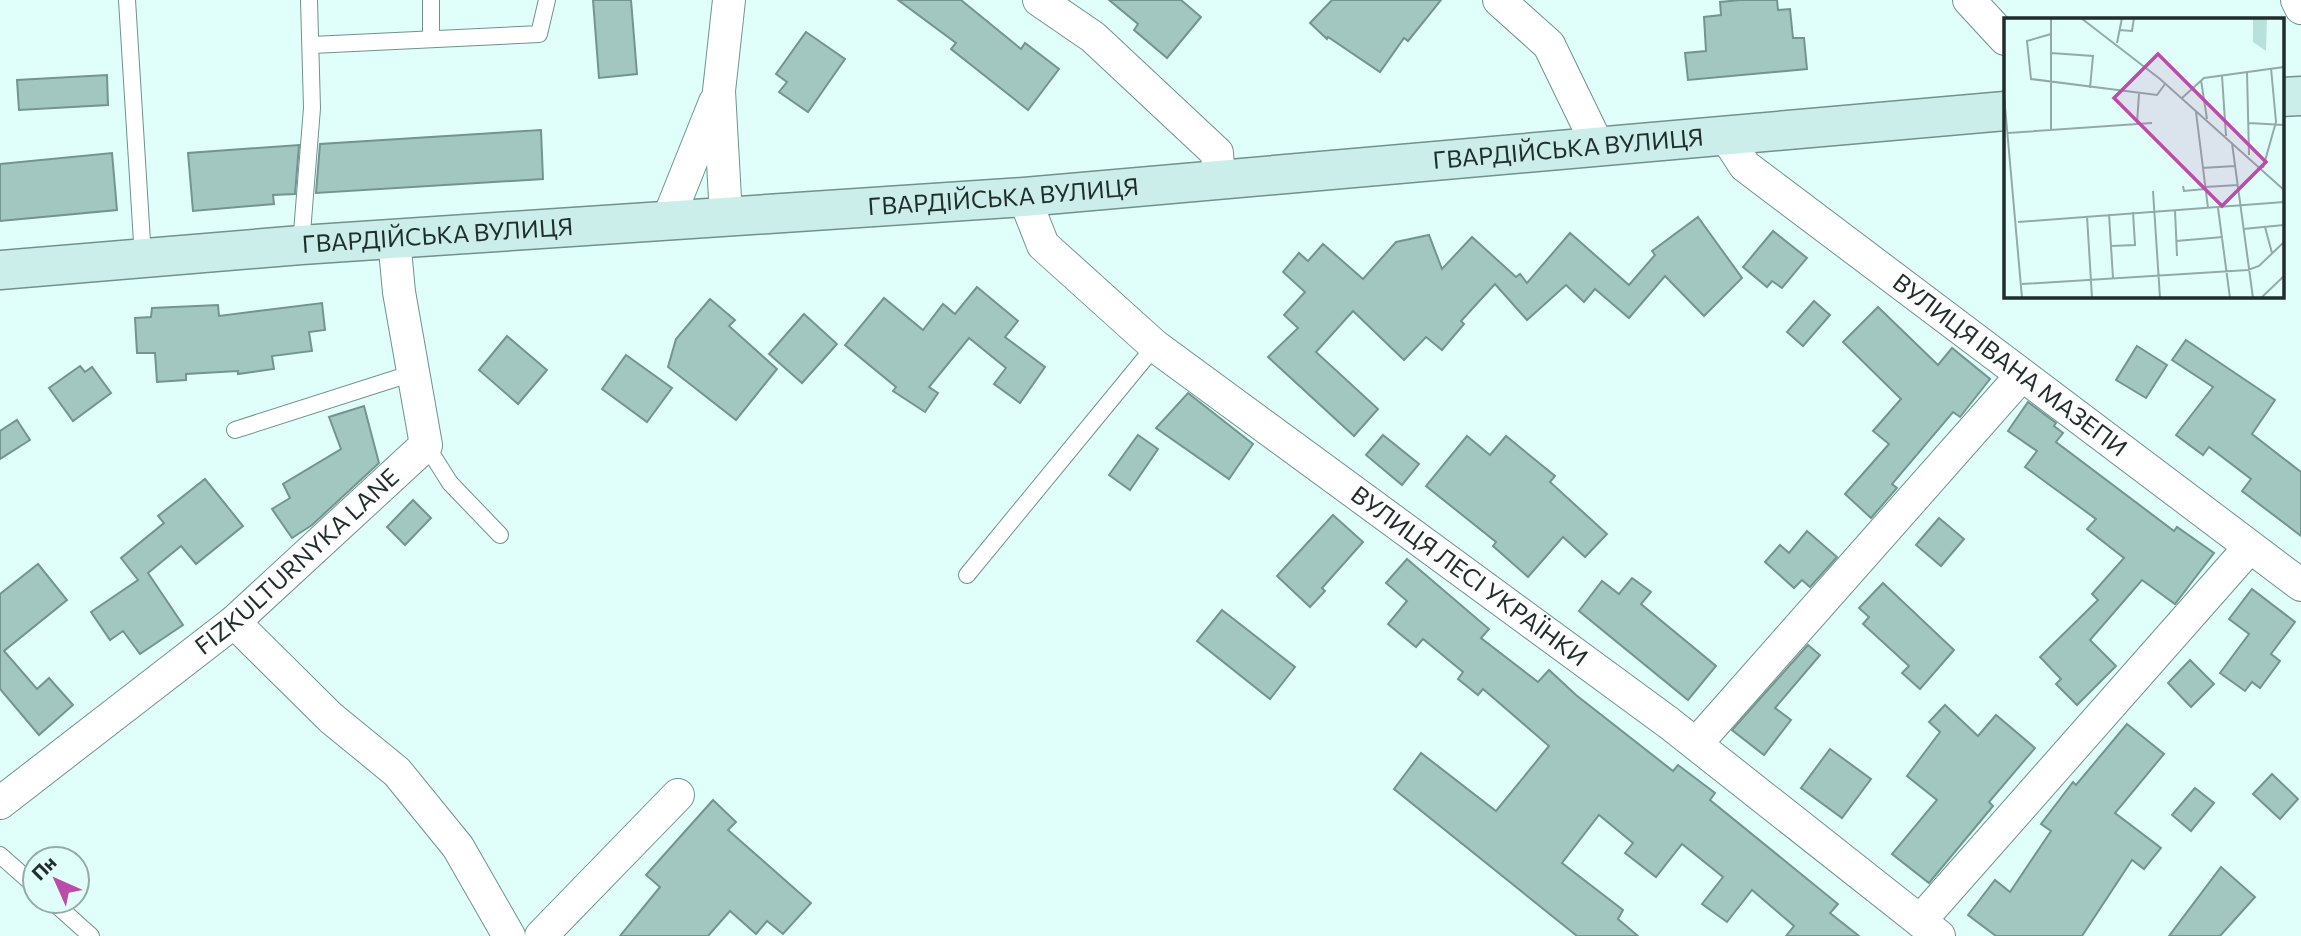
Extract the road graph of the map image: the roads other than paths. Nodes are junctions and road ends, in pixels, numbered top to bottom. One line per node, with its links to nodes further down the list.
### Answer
1 (127, 0): 24 (lane)
2 (309, 0): 13 (lane)
3 (431, 0): 12 (lane)
4 (547, 0): 12 (lane)
5 (729, 0): 14 (street)
6 (1039, 0): 18 (street)
7 (1499, 0): 17 (street)
8 (1969, 0): 11 (street)
9 (2297, 0): 10 (street)
10 (2301, 8)
11 (2004, 38)
12 (432, 39): 13 (lane)
13 (312, 45): 23 (lane)
14 (719, 91): 20 (street); 21 (street)
15 (2004, 111): 16 (main road, ГВАРДІЙСЬКА ВУЛИЦЯ)
16 (1726, 136): 17 (main road, ГВАРДІЙСЬКА ВУЛИЦЯ); 28 (street, ВУЛИЦЯ ІВАНА МАЗЕПИ)
17 (1598, 146): 18 (main road, ГВАРДІЙСЬКА ВУЛИЦЯ)
18 (1219, 180): 19 (main road, ГВАРДІЙСЬКА ВУЛИЦЯ)
19 (1024, 197): 20 (main road, ГВАРДІЙСЬКА ВУЛИЦЯ); 26 (street, ВУЛИЦЯ ЛЕСІ УКРАЇНКИ)
20 (726, 216): 21 (main road, ГВАРДІЙСЬКА ВУЛИЦЯ)
21 (667, 222): 22 (main road, ГВАРДІЙСЬКА ВУЛИЦЯ)
22 (394, 239): 23 (main road, ГВАРДІЙСЬКА ВУЛИЦЯ); 27 (street)
23 (301, 245): 24 (main road, ГВАРДІЙСЬКА ВУЛИЦЯ)
24 (143, 258): 25 (main road, ГВАРДІЙСЬКА ВУЛИЦЯ)
25 (0, 270)
26 (1155, 346): 33 (lane); 36 (street, ВУЛИЦЯ ЛЕСІ УКРАЇНКИ)
27 (413, 373): 29 (lane); 30 (street)
28 (2022, 375): 32 (street, ВУЛИЦЯ ІВАНА МАЗЕПИ); 36 (street)
29 (235, 430)
30 (426, 445): 31 (lane); 35 (street, FIZKULTURNYKA LANE)
31 (500, 535)
32 (2249, 548): 34 (street, ВУЛИЦЯ ІВАНА МАЗЕПИ); 42 (street)
33 (968, 575)
34 (2301, 585)
35 (234, 622): 38 (street, FIZKULTURNYKA LANE); 44 (street)
36 (1696, 744): 42 (street, ВУЛИЦЯ ЛЕСІ УКРАЇНКИ)
37 (678, 795): 45 (street)
38 (0, 803)
39 (0, 855): 40 (lane)
40 (21, 874)
41 (68, 915): 43 (lane)
42 (1930, 929)
43 (91, 936)
44 (509, 936)
45 (541, 936)

